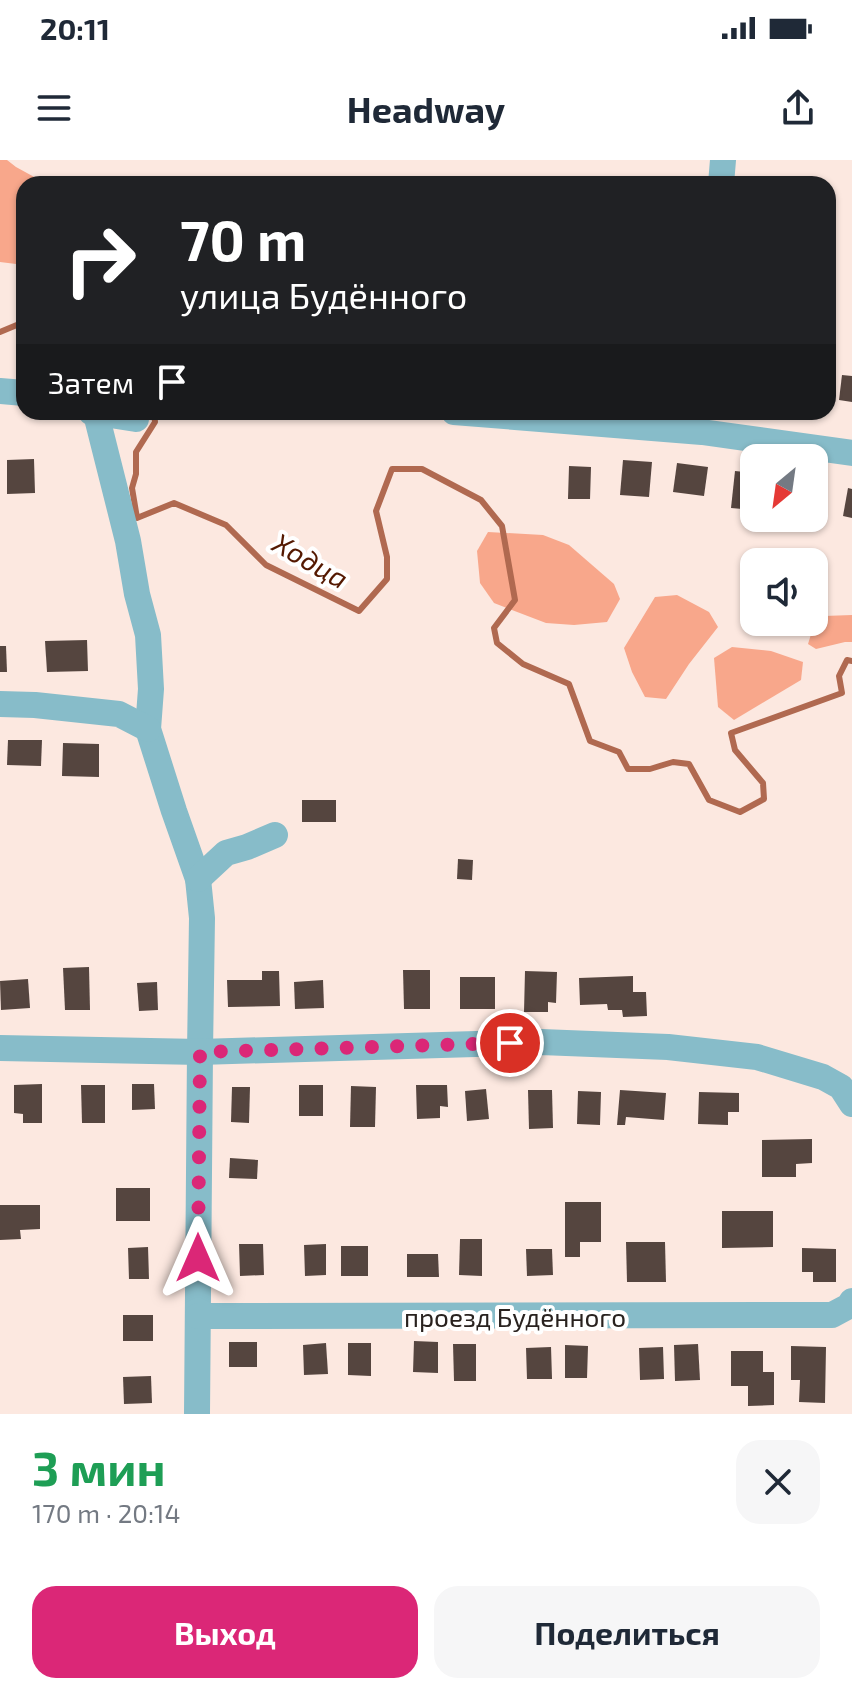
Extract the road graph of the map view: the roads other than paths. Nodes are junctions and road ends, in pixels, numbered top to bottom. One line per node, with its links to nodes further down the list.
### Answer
1 (95, 420): 6 (street)
2 (654, 420): 3 (street)
3 (702, 422): 4 (street)
4 (852, 453)
5 (0, 704): 6 (street)
6 (148, 729): 8 (street)
7 (275, 835): 8 (street)
8 (198, 879): 10 (street)
9 (0, 1048): 10 (street)
10 (200, 1052): 11 (street); 13 (street)
11 (852, 1104)
12 (842, 1308): 13 (street, проезд Будённого)
13 (198, 1316): 14 (street)
14 (197, 1414)

